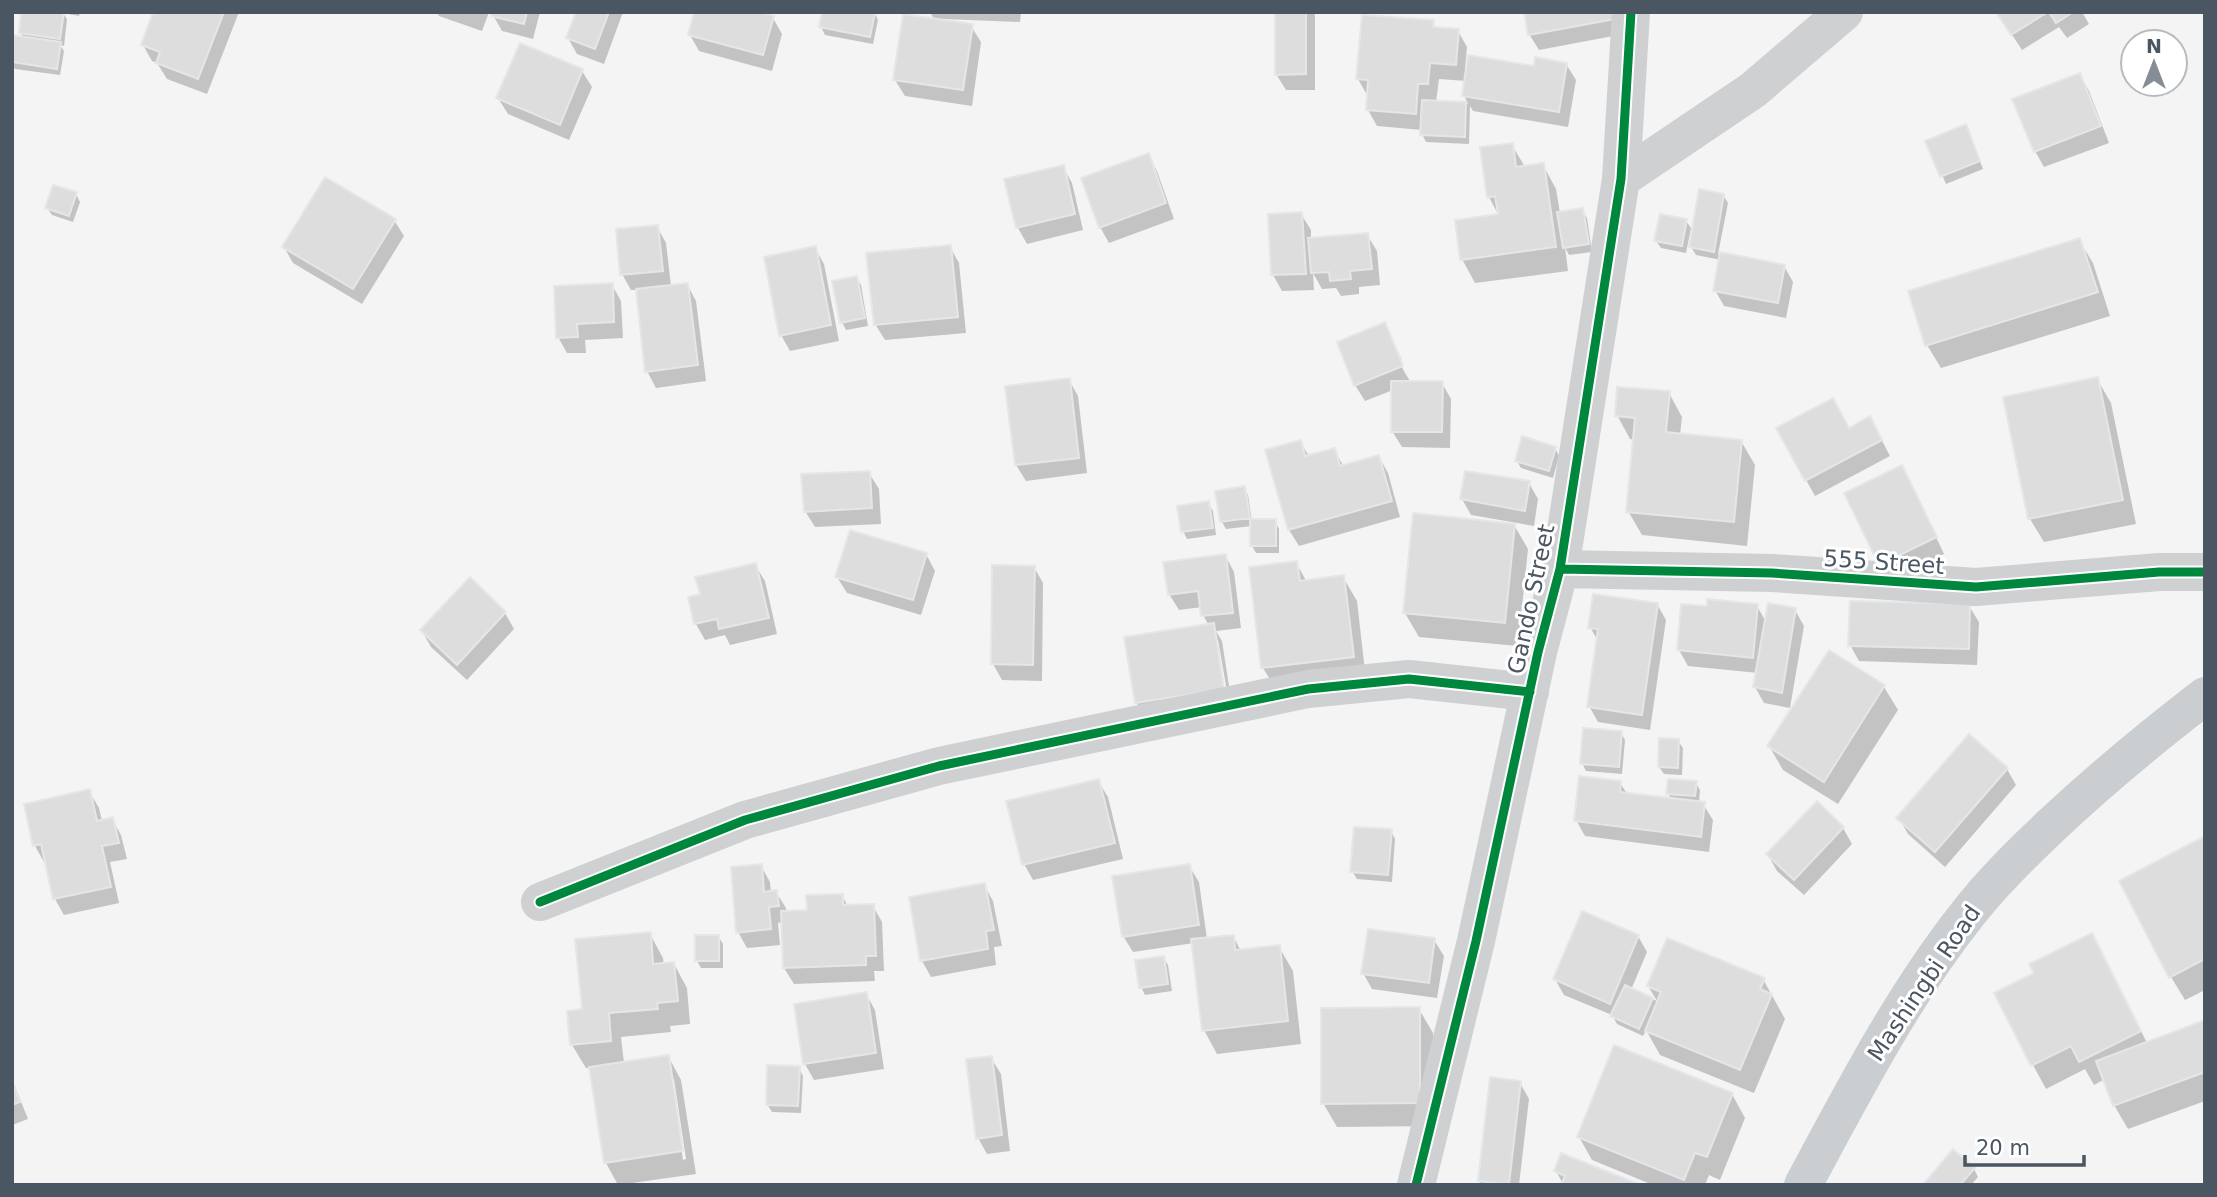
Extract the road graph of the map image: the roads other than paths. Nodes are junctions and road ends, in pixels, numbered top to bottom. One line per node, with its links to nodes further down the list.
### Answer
1 (1631, 12): 3 (street, Gando Street)
2 (1844, 12): 3 (street)
3 (1621, 178): 4 (street, Gando Street)
4 (1560, 569): 5 (street, 555 Street); 6 (street, Gando Street)
5 (2205, 572)
6 (1530, 692): 8 (street); 9 (street, Gando Street)
7 (2205, 696): 10 (main road, Mashingbi Road)
8 (540, 902)
9 (1416, 1185)
10 (1803, 1185)

